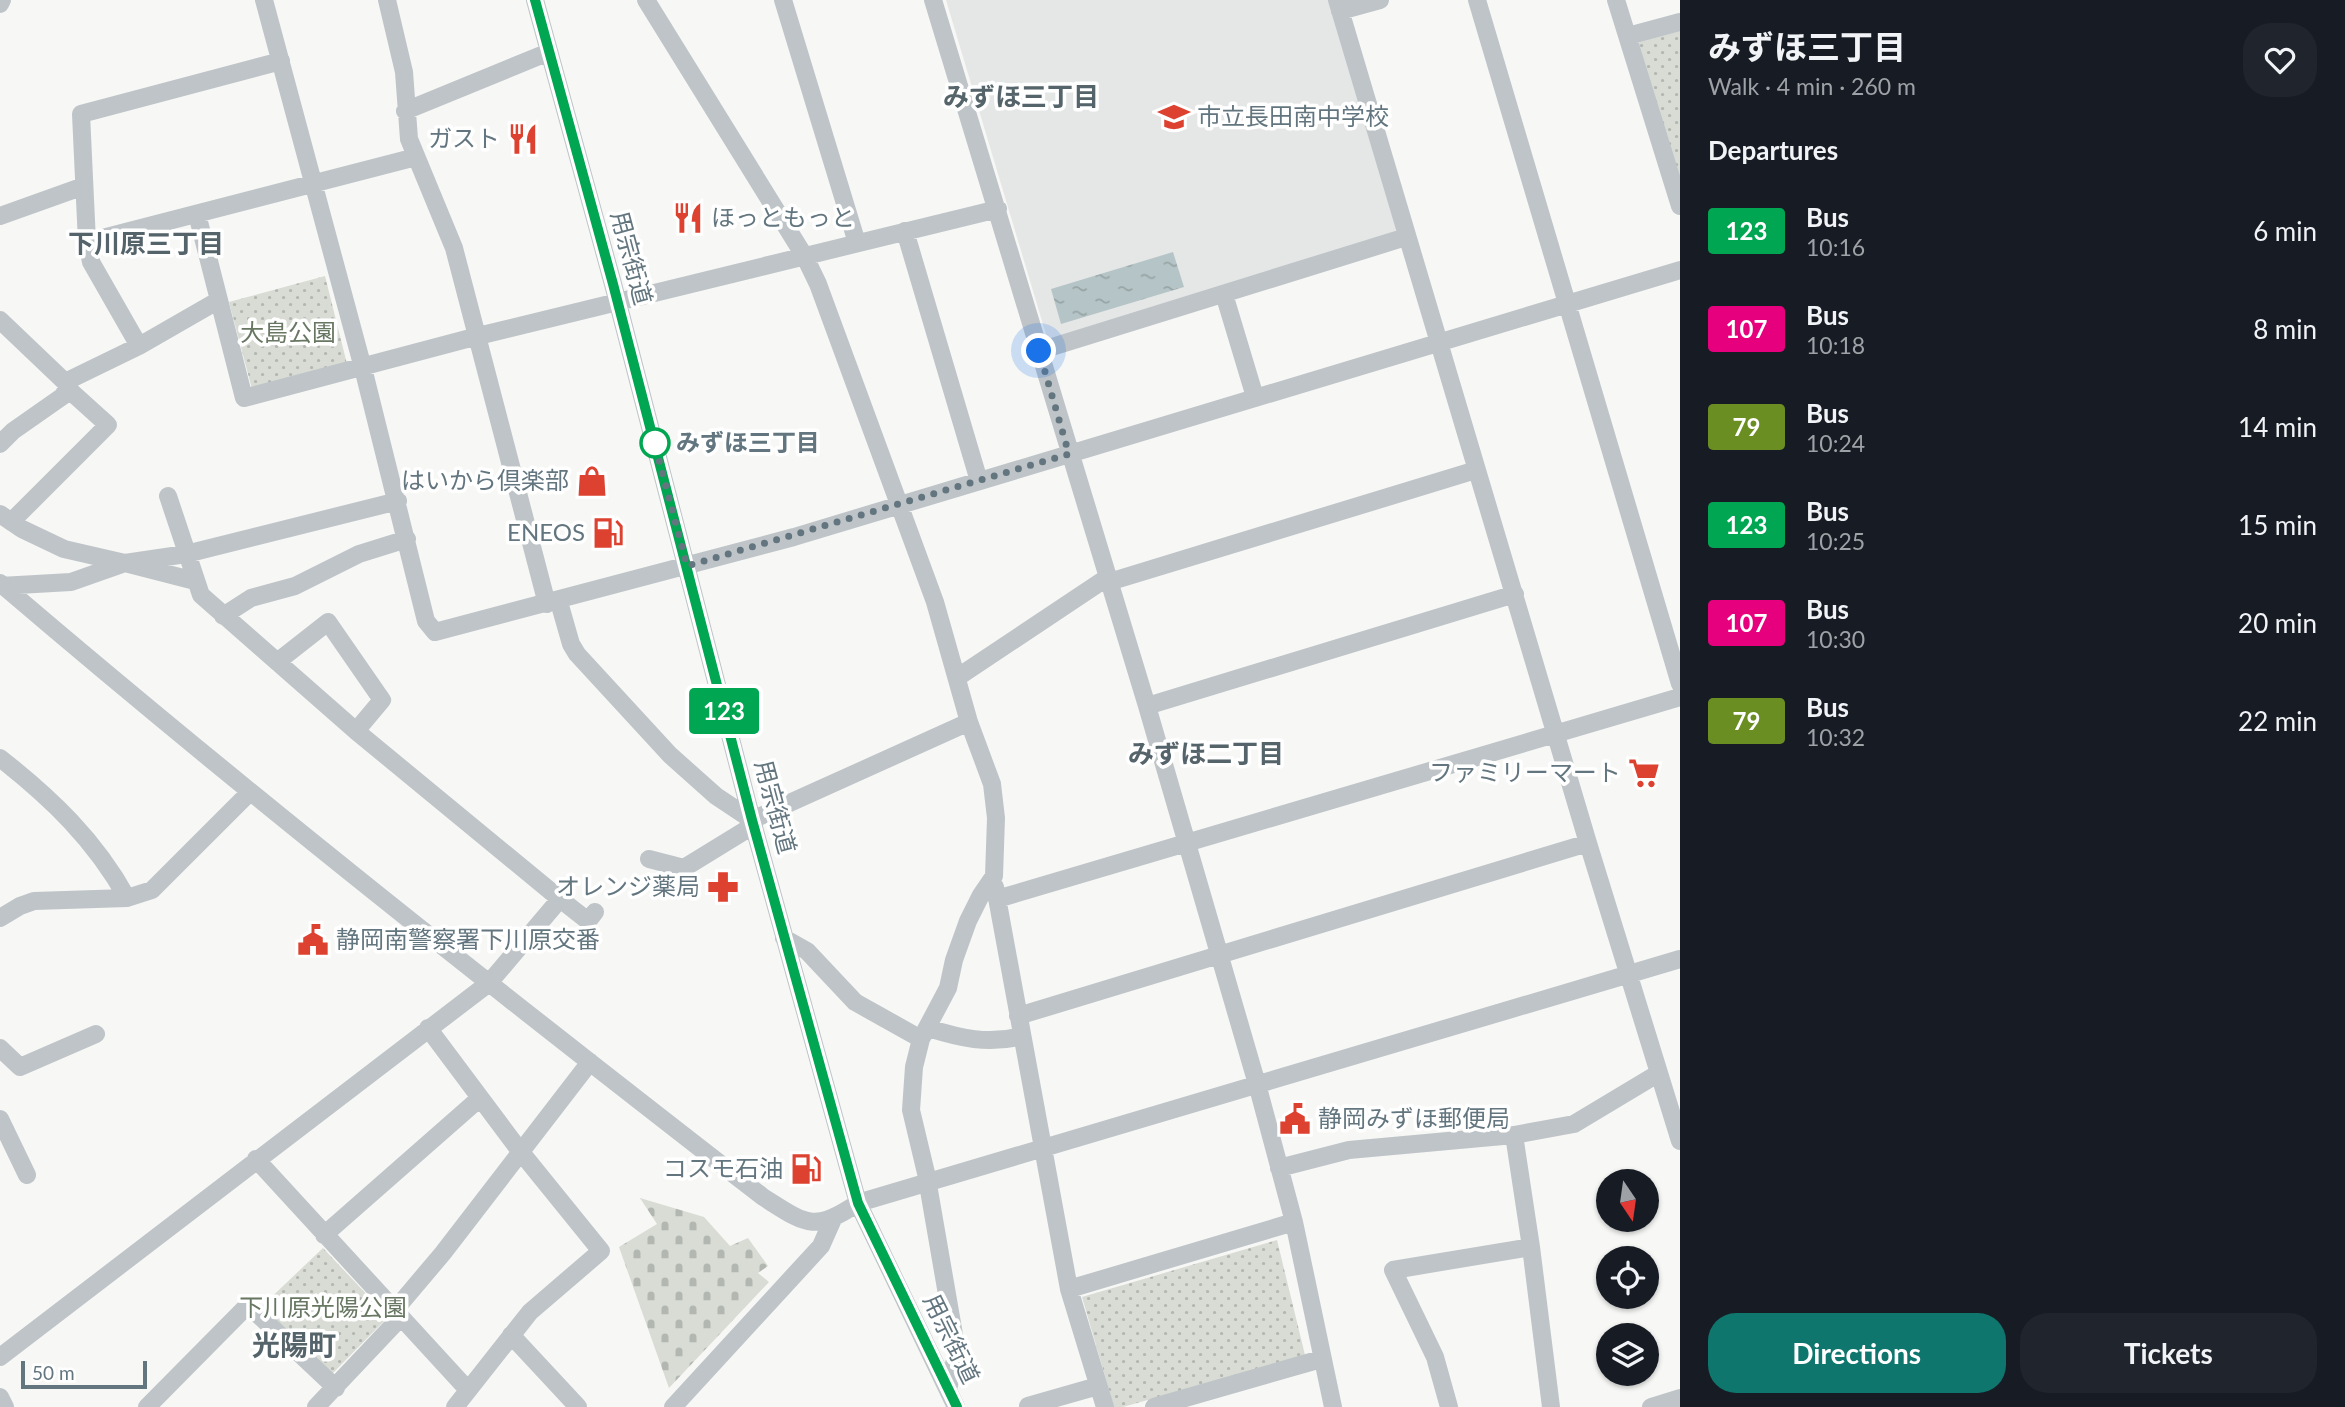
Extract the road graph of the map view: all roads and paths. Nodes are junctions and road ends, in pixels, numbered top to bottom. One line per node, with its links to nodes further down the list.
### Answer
1 (264, 0): 14 (street)
2 (387, 0): 15 (street)
3 (535, 0): 13 (street, 用宗街道)
4 (646, 0): 27 (street)
5 (783, 0): 26 (street)
6 (933, 0): 20 (street)
7 (1380, 0): 10 (street)
8 (1478, 0): 32 (street)
9 (1616, 0): 12 (street)
10 (1338, 6): 24 (street)
11 (1680, 22): 12 (street)
12 (1628, 36): 19 (street)
13 (549, 52): 15 (street); 31 (street, 用宗街道)
14 (281, 61): 17 (street); 18 (street)
15 (405, 111): 16 (street)
16 (416, 157): 17 (street); 34 (street)
17 (314, 184): 21 (street); 38 (street)
18 (84, 186): 22 (street); 25 (street)
19 (1680, 206)
20 (998, 209): 23 (street); 37 (street)
21 (197, 214): 25 (street); 30 (street)
22 (0, 216)
23 (905, 231): 26 (street); 44 (street)
24 (1406, 237): 29 (street); 35 (street)
25 (87, 242): 36 (street)
26 (857, 243): 27 (street)
27 (805, 257): 31 (street); 47 (street)
28 (1680, 270): 32 (street)
29 (1224, 295): 37 (street); 40 (street)
30 (219, 300): 36 (street); 38 (street)
31 (617, 302): 34 (street); 53 (street, 用宗街道)
32 (1566, 305): 35 (street); 63 (street)
33 (0, 320): 39 (street)
34 (478, 337): 38 (street); 59 (street)
35 (1438, 342): 40 (street); 43 (street)
36 (139, 345): 39 (street)
37 (1039, 351): 42 (street)
38 (363, 368): 46 (street)
39 (66, 385): 41 (street); 48 (street)
40 (1255, 397): 42 (street)
41 (0, 444)
42 (1069, 454): 44 (street); 54 (street)
43 (1476, 470): 54 (street); 58 (street)
44 (979, 481): 47 (street)
45 (168, 496): 51 (street)
46 (398, 501): 49 (street); 51 (street)
47 (897, 506): 53 (street); 62 (street)
48 (5, 518): 50 (street)
49 (407, 539): 59 (street); 60 (street)
50 (64, 550): 52 (street); 56 (street)
51 (186, 555): 52 (street); 55 (street)
52 (125, 563): 55 (street); 56 (street)
53 (687, 566): 59 (street); 71 (street, 用宗街道)
54 (1108, 580): 62 (street); 65 (street)
55 (195, 581): 60 (street)
56 (71, 582): 57 (street)
57 (1, 585): 70 (street)
58 (1515, 594): 65 (street); 68 (street)
59 (553, 603): 71 (street)
60 (223, 616): 61 (street)
61 (277, 662): 67 (street); 67 (street)
62 (958, 677): 66 (street)
63 (1680, 684)
64 (1680, 697): 68 (street)
65 (1147, 706): 72 (street)
66 (969, 722): 71 (street); 75 (street)
67 (356, 731): 77 (street)
68 (1556, 734): 72 (street); 73 (street)
69 (0, 758): 76 (street)
70 (250, 792): 76 (street); 85 (street)
71 (753, 822): 74 (street); 81 (street, 用宗街道)
72 (1187, 844): 78 (street); 82 (street)
73 (1588, 844): 82 (street); 84 (street)
74 (649, 859)
75 (994, 876): 78 (street); 88 (street)
76 (127, 898): 80 (street)
77 (560, 899): 79 (street); 85 (street)
78 (997, 899): 86 (street)
79 (595, 912)
80 (0, 918)
81 (784, 938): 88 (street); 105 (street, 用宗街道)
82 (1218, 955): 86 (street); 94 (street)
83 (1680, 959): 84 (street)
84 (1628, 975): 93 (street); 94 (street)
85 (489, 983): 87 (street); 92 (street)
86 (1018, 1016): 90 (street)
87 (428, 1028): 95 (street); 101 (street)
88 (924, 1033): 90 (street); 104 (street)
89 (96, 1034): 91 (street)
90 (1022, 1036): 99 (street)
91 (0, 1048)
92 (590, 1062): 100 (street); 106 (street)
93 (1659, 1073): 97 (street); 98 (street)
94 (1257, 1084): 99 (street); 102 (street)
95 (480, 1098): 100 (street); 108 (street)
96 (0, 1119): 103 (street)
97 (1514, 1135): 102 (street); 109 (street)
98 (1680, 1141)
99 (1043, 1150): 104 (street); 110 (street)
100 (520, 1152): 111 (street); 112 (street)
101 (256, 1159): 108 (street); 113 (street)
102 (1279, 1168): 107 (street)
103 (27, 1175)
104 (928, 1184): 105 (street); 117 (street)
105 (858, 1203): 106 (street); 117 (street, 用宗街道)
106 (833, 1219): 127 (street)
107 (1294, 1222): 110 (street); 114 (street)
108 (324, 1235): 111 (street)
109 (1531, 1247): 132 (street); 133 (street)
110 (1069, 1289): 115 (street)
111 (398, 1314): 116 (street); 118 (street)
112 (511, 1335): 118 (street); 126 (street)
113 (0, 1357)
114 (1321, 1359): 130 (street); 131 (street)
115 (1098, 1386): 121 (street); 129 (street)
116 (336, 1388): 123 (street); 124 (street)
117 (948, 1389): 128 (street, 用宗街道)
118 (468, 1390): 125 (street)
119 (0, 1397): 122 (street)
120 (1680, 1398): 134 (street)
121 (1028, 1406)
122 (5, 1407)
123 (147, 1407)
124 (316, 1407)
125 (455, 1407)
126 (578, 1407)
127 (673, 1407)
128 (957, 1407)
129 (1105, 1407)
130 (1154, 1407)
131 (1332, 1407)
132 (1449, 1407)
133 (1551, 1407)
134 (1651, 1407)

